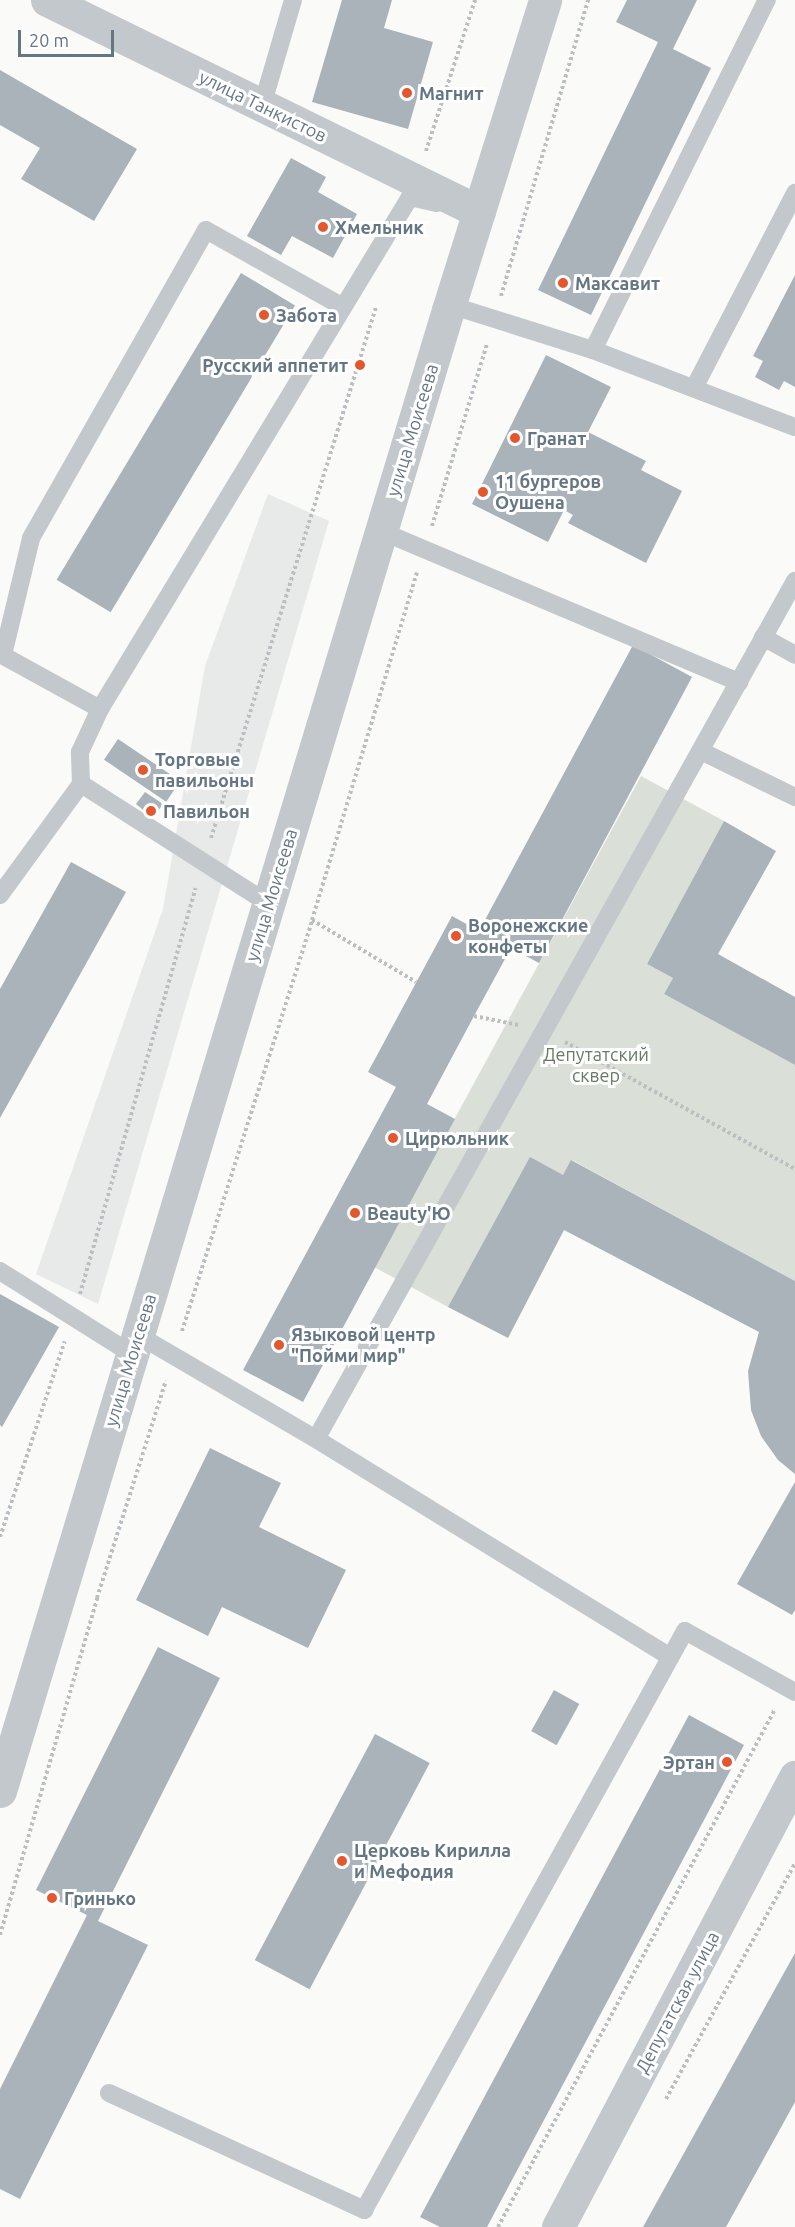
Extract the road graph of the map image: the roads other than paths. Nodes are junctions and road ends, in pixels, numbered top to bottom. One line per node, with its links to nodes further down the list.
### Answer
1 (293, 0): 5 (lane)
2 (545, 0): 7 (street, улица Моисеева)
3 (767, 0): 10 (lane)
4 (64, 4): 5 (street, улица Танкистов)
5 (262, 106): 7 (street, улица Танкистов)
6 (795, 193): 11 (lane)
7 (479, 212): 8 (street, улица Моисеева); 9 (lane)
8 (450, 305): 10 (lane); 13 (street, улица Моисеева)
9 (343, 307): 16 (lane); 19 (lane)
10 (593, 350): 11 (lane)
11 (693, 388): 12 (lane)
12 (795, 427)
13 (381, 531): 18 (lane); 24 (street, улица Моисеева)
14 (795, 581): 15 (lane)
15 (763, 637): 17 (lane); 18 (lane)
16 (1, 654): 19 (lane)
17 (795, 655)
18 (739, 681): 20 (lane)
19 (100, 709): 21 (lane)
20 (701, 751): 22 (lane); 27 (lane)
21 (81, 784): 23 (lane); 24 (lane)
22 (795, 797)
23 (0, 896)
24 (269, 904): 26 (street, улица Моисеева)
25 (0, 1271): 26 (lane)
26 (135, 1344): 27 (lane); 31 (street, улица Моисеева)
27 (316, 1439): 28 (lane)
28 (670, 1657): 29 (lane); 33 (lane)
29 (791, 1690)
30 (794, 1780): 34 (street, Депутатская улица)
31 (0, 1791)
32 (109, 2093): 33 (lane)
33 (365, 2218)
34 (558, 2227)

